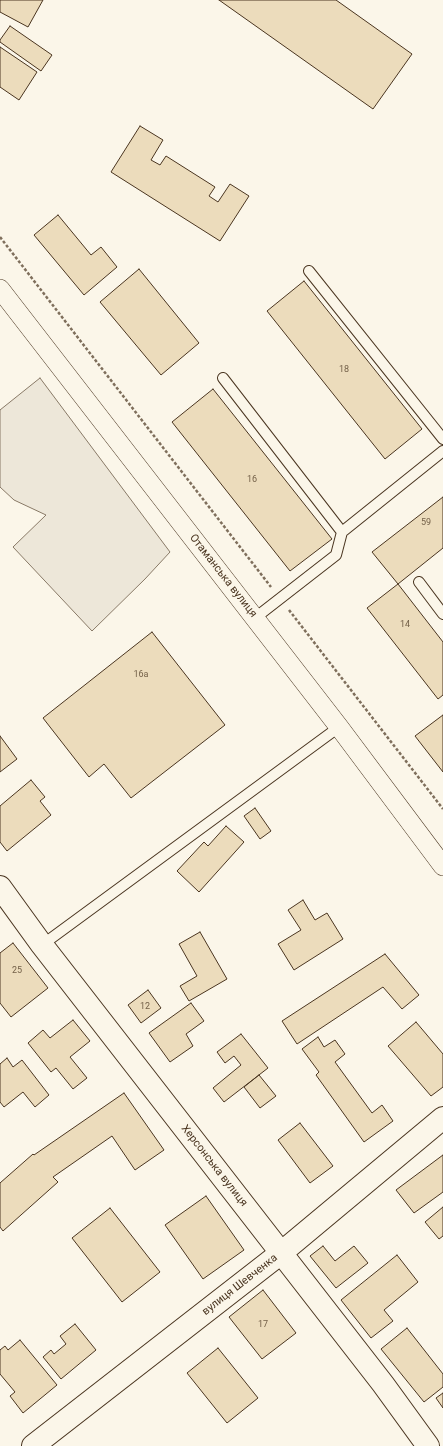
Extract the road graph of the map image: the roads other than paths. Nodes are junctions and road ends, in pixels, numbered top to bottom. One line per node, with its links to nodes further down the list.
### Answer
1 (309, 271): 4 (lane)
2 (0, 289): 9 (street, Отаманська вулиця)
3 (223, 378): 6 (lane)
4 (443, 440)
5 (443, 451): 6 (lane)
6 (342, 532): 9 (lane)
7 (419, 582): 8 (lane)
8 (443, 614)
9 (255, 618): 10 (street, Отаманська вулиця)
10 (339, 726): 11 (street, Отаманська вулиця); 13 (lane)
11 (443, 866)
12 (0, 886): 13 (main road, Херсонська вулиця)
13 (42, 945): 15 (main road, Херсонська вулиця)
14 (443, 1118): 15 (main road, вулиця Шевченка)
15 (281, 1253): 16 (main road, вулиця Шевченка); 17 (main road, Херсонська вулиця)
16 (33, 1446)
17 (428, 1446)

